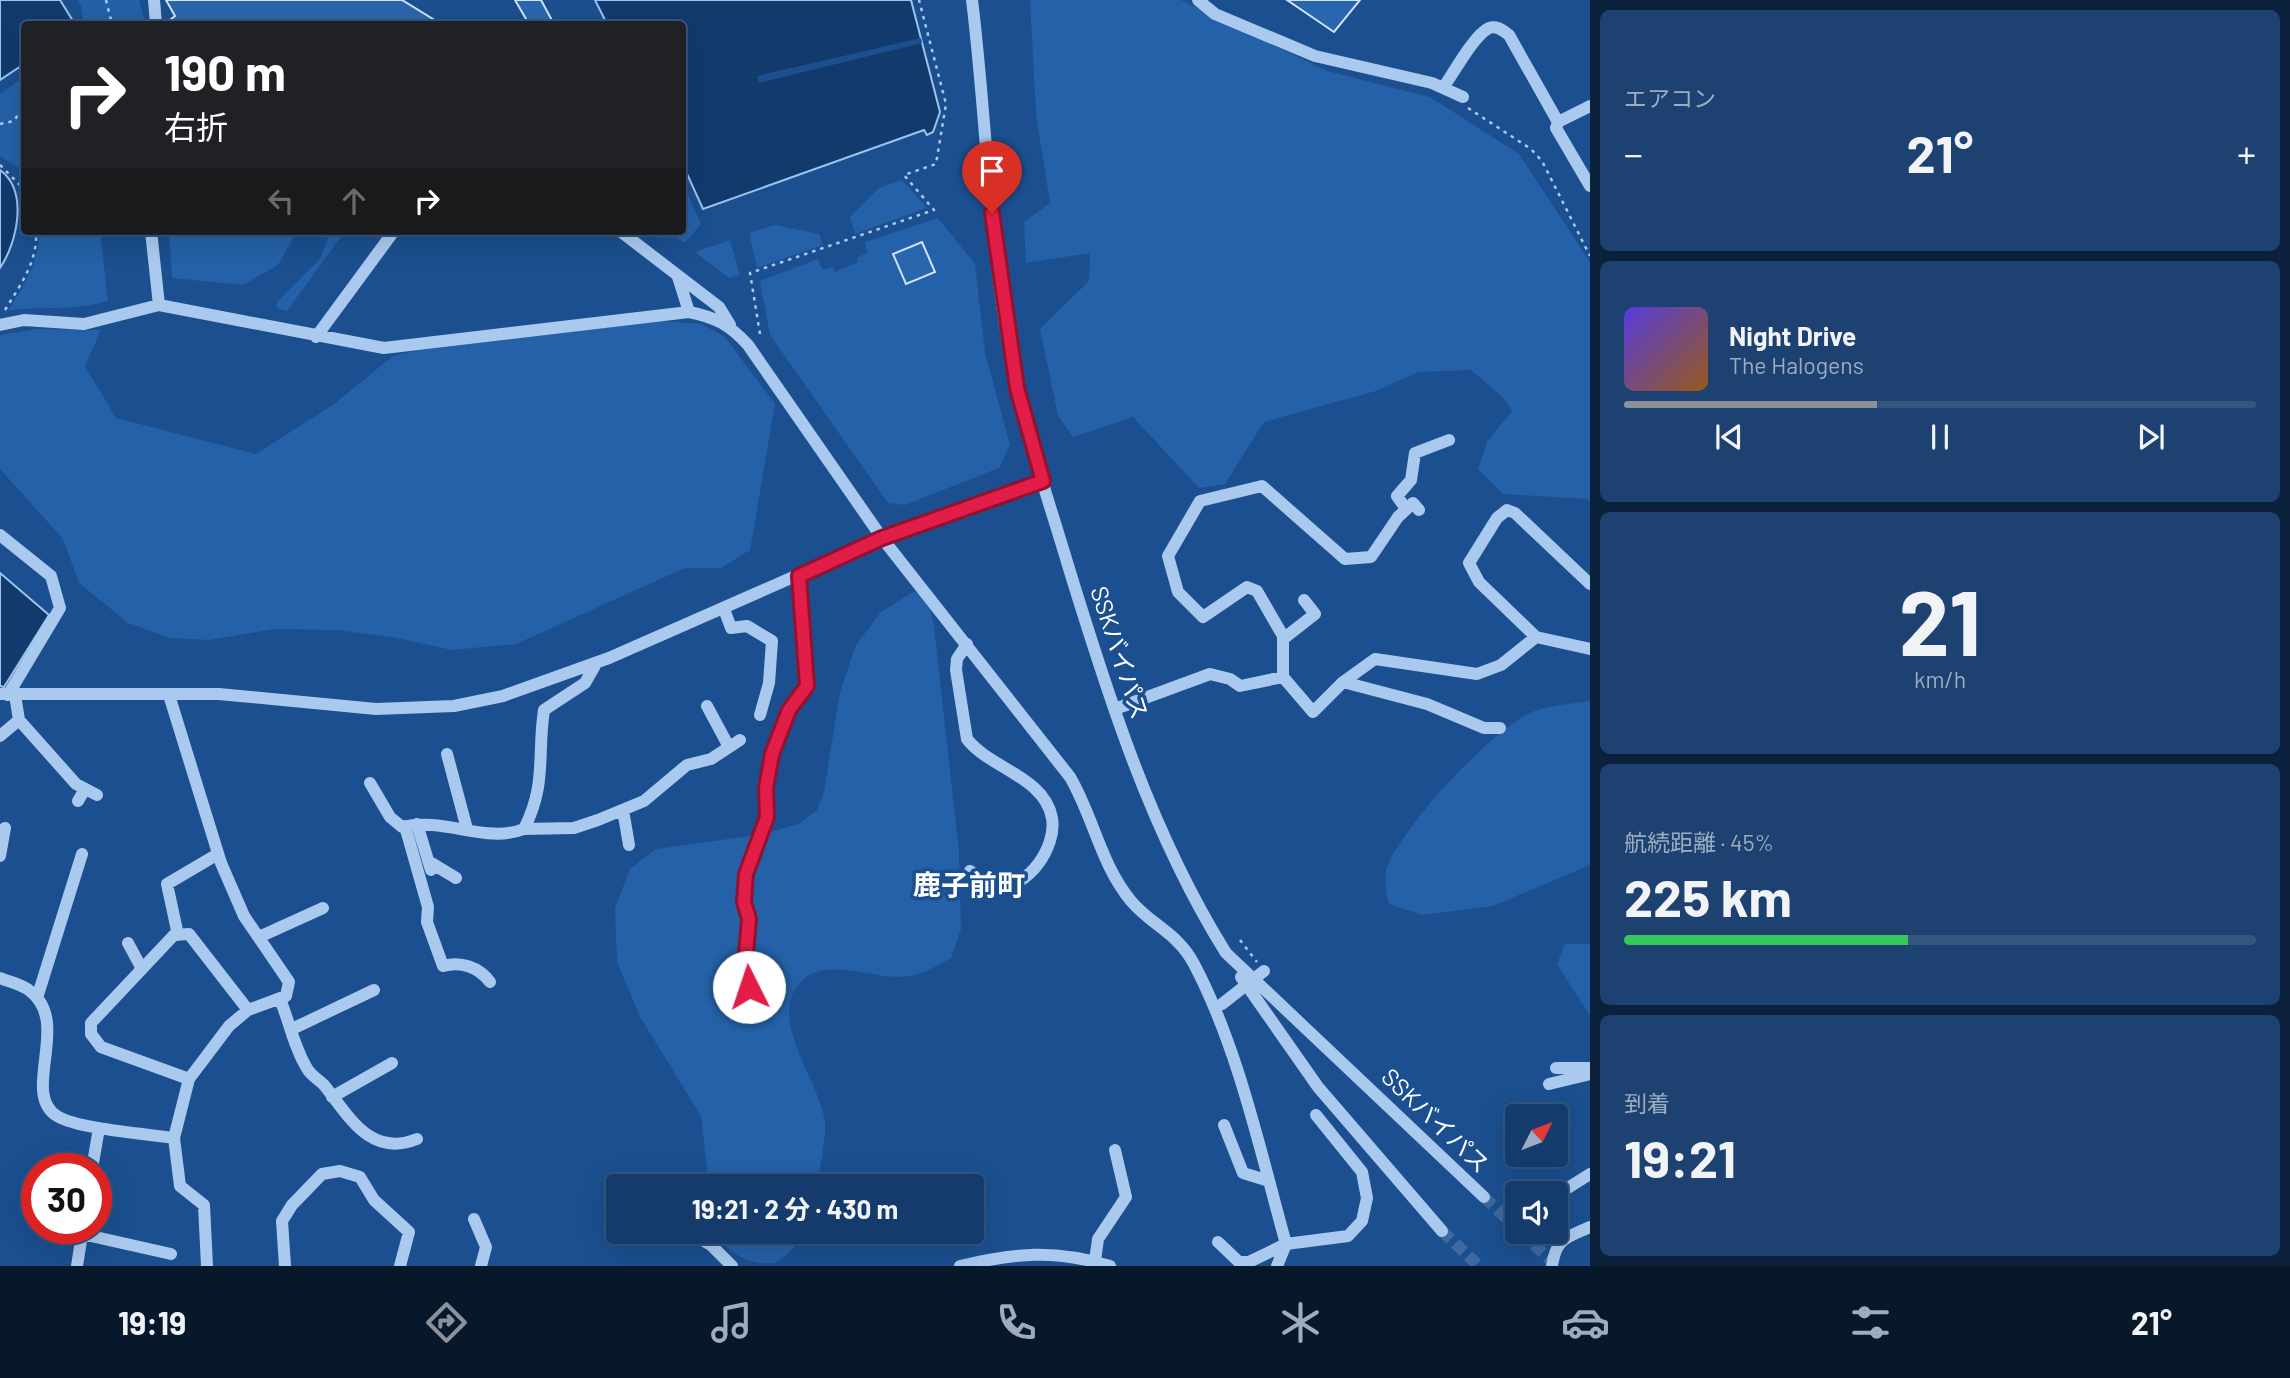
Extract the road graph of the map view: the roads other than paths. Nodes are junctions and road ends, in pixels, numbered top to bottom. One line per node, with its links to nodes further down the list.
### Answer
1 (154, 0): 4 (street)
2 (972, 0): 20 (street, SSKバイパス)
3 (1198, 0): 5 (street)
4 (156, 21)
5 (1443, 88): 6 (street); 8 (street)
6 (1461, 97)
7 (1590, 106): 8 (street)
8 (1558, 122): 9 (street)
9 (1590, 186)
10 (151, 235): 14 (street)
11 (391, 235): 18 (street)
12 (625, 235): 13 (street)
13 (678, 277): 15 (street); 17 (street)
14 (159, 305): 16 (street); 18 (street)
15 (689, 312): 17 (street); 18 (street)
16 (1, 320)
17 (730, 325): 22 (street)
18 (316, 337)
19 (1449, 440): 28 (street)
20 (1043, 481): 22 (street); 37 (street, SSKバイパス)
21 (0, 535): 34 (street)
22 (882, 538): 23 (street); 29 (street)
23 (799, 576): 26 (street); 65 (street)
24 (1590, 584): 27 (street)
25 (1304, 600): 28 (street)
26 (723, 609): 31 (street); 38 (street)
27 (1536, 637): 30 (street); 33 (street)
28 (1283, 639): 32 (street)
29 (967, 645): 54 (street); 69 (street)
30 (1590, 649)
31 (597, 662): 35 (street); 49 (street)
32 (1283, 677): 33 (street); 37 (street)
33 (1343, 682): 40 (street)
34 (8, 694): 35 (street); 39 (street)
35 (169, 695): 52 (street)
36 (707, 706): 45 (street)
37 (1115, 709): 60 (street, SSKバイパス)
38 (760, 715)
39 (19, 720): 41 (street); 44 (street)
40 (1500, 728)
41 (0, 736)
42 (447, 754): 48 (street)
43 (370, 783): 46 (street)
44 (78, 801)
45 (623, 810): 49 (street); 50 (street)
46 (411, 825): 48 (street); 55 (street); 64 (street)
47 (5, 828): 53 (street)
48 (467, 828): 49 (street)
49 (524, 829)
50 (629, 845)
51 (82, 854): 67 (street)
52 (218, 854): 57 (street); 58 (street)
53 (0, 856)
54 (970, 871)
55 (456, 878)
56 (323, 908): 58 (street)
57 (178, 934): 61 (street); 70 (street)
58 (259, 937): 68 (street)
59 (128, 943): 61 (street)
60 (1226, 953): 89 (street, SSKバイパス); 92 (street)
61 (142, 969): 76 (street)
62 (1265, 971): 69 (street, bridge)
63 (0, 978): 67 (street)
64 (490, 982)
65 (749, 987)
66 (374, 990): 71 (street)
67 (37, 998): 81 (street)
68 (280, 999): 70 (street); 71 (street)
69 (1218, 1005): 87 (street)
70 (248, 1010): 76 (street)
71 (292, 1029): 78 (street)
72 (393, 1063): 78 (street)
73 (1556, 1068): 74 (street)
74 (1590, 1068)
75 (1590, 1074): 77 (street)
76 (189, 1079): 82 (street)
77 (1549, 1084)
78 (332, 1097): 83 (street)
79 (1316, 1115): 97 (street)
80 (1224, 1125): 87 (street)
81 (99, 1128): 82 (street); 85 (street)
82 (174, 1138): 101 (street)
83 (416, 1139)
84 (1115, 1150): 99 (street)
85 (95, 1153)
86 (1590, 1174): 88 (street)
87 (1269, 1181): 97 (street)
88 (1568, 1188)
89 (1484, 1196)
90 (474, 1219): 104 (street)
91 (1590, 1227): 109 (street)
92 (1442, 1231)
93 (112, 1239): 98 (street)
94 (1218, 1242): 97 (street)
95 (81, 1244): 100 (street)
96 (709, 1244): 105 (street)
97 (1286, 1244): 108 (street)
98 (171, 1254)
99 (1095, 1261): 106 (street); 107 (street)
100 (77, 1266)
101 (207, 1266)
102 (285, 1266): 103 (street)
103 (400, 1266)
104 (481, 1266)
105 (732, 1266)
106 (960, 1266)
107 (1111, 1266)
108 (1276, 1266)
109 (1552, 1266)

